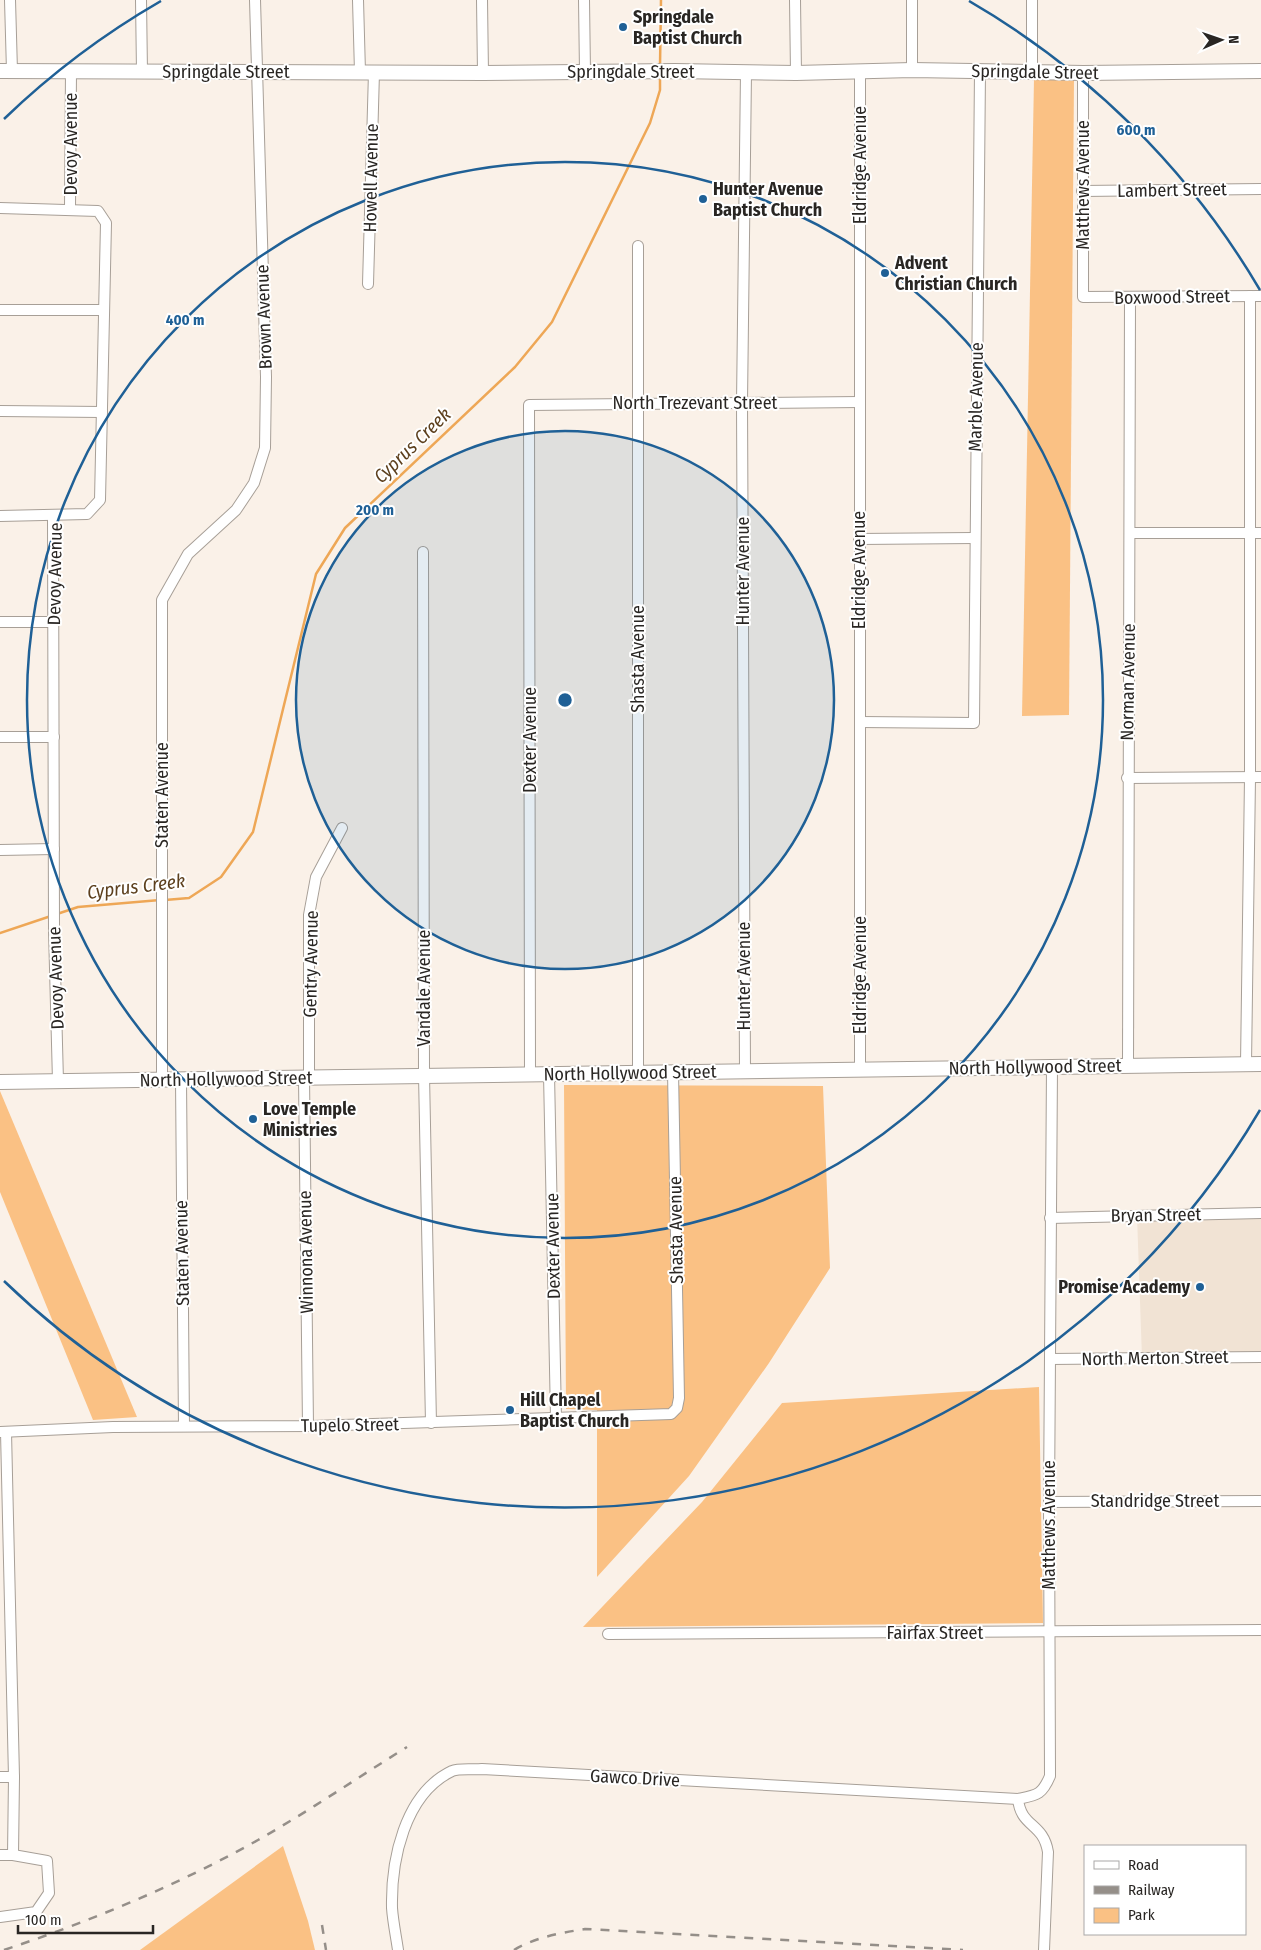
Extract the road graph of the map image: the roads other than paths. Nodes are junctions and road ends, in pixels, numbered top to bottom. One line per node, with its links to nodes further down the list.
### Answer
1 (10, 0): 11 (street)
2 (141, 0): 17 (street)
3 (255, 0): 18 (street, Brown Avenue)
4 (358, 0): 19 (street, Howell Avenue)
5 (482, 0): 22 (street)
6 (584, 0): 20 (street)
7 (795, 0): 23 (street)
8 (912, 0): 10 (street)
9 (1032, 0): 15 (street)
10 (912, 70): 13 (main road, Springdale Street); 14 (main road, Springdale Street)
11 (6, 71): 12 (main road, Springdale Street)
12 (71, 71): 17 (main road, Springdale Street); 28 (street, Devoy Avenue)
13 (860, 71): 23 (main road, Springdale Street); 37 (street, Eldridge Avenue)
14 (980, 71): 15 (main road, Springdale Street); 49 (street, Marble Avenue)
15 (1032, 71): 24 (main road, Springdale Street)
16 (1261, 71): 24 (main road, Springdale Street)
17 (142, 72): 18 (main road, Springdale Street)
18 (256, 72): 19 (main road, Springdale Street); 51 (street, Brown Avenue)
19 (367, 72): 22 (main road, Springdale Street); 30 (street, Howell Avenue)
20 (585, 72): 21 (main road, Springdale Street); 22 (main road, Springdale Street)
21 (746, 72): 23 (main road, Springdale Street); 39 (street, Hunter Avenue)
22 (483, 73)
23 (796, 73)
24 (1084, 73): 26 (street, Matthews Avenue)
25 (1261, 189): 26 (street, Lambert Street)
26 (1082, 191): 33 (street, Matthews Avenue)
27 (0, 208): 28 (street)
28 (70, 208): 36 (street, Devoy Avenue)
29 (638, 246): 38 (street, Shasta Avenue)
30 (368, 284)
31 (1250, 296): 32 (street, Boxwood Street); 34 (street, Boxwood Street); 46 (street)
32 (1261, 296)
33 (1083, 297): 34 (street, Boxwood Street)
34 (1130, 298): 45 (street, Norman Avenue)
35 (0, 310): 36 (street)
36 (103, 310): 42 (street, Devoy Avenue)
37 (860, 402): 39 (street, North Trezevant Street); 48 (street, Eldridge Avenue)
38 (638, 403): 39 (street, North Trezevant Street); 40 (street, North Trezevant Street); 69 (street, Shasta Avenue)
39 (742, 403): 68 (street, Hunter Avenue)
40 (530, 405): 71 (street, Dexter Avenue)
41 (0, 411): 42 (street)
42 (102, 412): 44 (street, Devoy Avenue)
43 (0, 516): 44 (street)
44 (53, 516): 53 (street, Devoy Avenue)
45 (1131, 533): 46 (street); 58 (street, Norman Avenue)
46 (1249, 533): 47 (street); 59 (street)
47 (1261, 533)
48 (859, 538): 49 (street); 54 (street, Eldridge Avenue)
49 (974, 538): 54 (street, Marble Avenue)
50 (423, 552): 73 (street, Vandale Avenue)
51 (162, 600): 76 (street, Staten Avenue)
52 (0, 622): 53 (street)
53 (53, 622): 56 (street, Devoy Avenue)
54 (860, 722): 67 (street, Eldridge Avenue)
55 (0, 737): 56 (street)
56 (54, 737): 61 (street, Devoy Avenue)
57 (1261, 777): 59 (street)
58 (1127, 778): 59 (street); 65 (street, Norman Avenue)
59 (1250, 778): 63 (street)
60 (342, 828): 74 (street, Gentry Avenue)
61 (54, 849): 62 (street); 75 (street, Devoy Avenue)
62 (0, 850)
63 (1246, 1064): 64 (main road, North Hollywood Street); 65 (main road, North Hollywood Street)
64 (1261, 1064)
65 (1128, 1066): 66 (main road, North Hollywood Street)
66 (1052, 1067): 67 (main road, North Hollywood Street); 80 (street, Matthews Avenue)
67 (860, 1069): 68 (main road, North Hollywood Street)
68 (745, 1071): 70 (main road, North Hollywood Street)
69 (638, 1072): 70 (main road, North Hollywood Street); 72 (main road, North Hollywood Street)
70 (673, 1072): 83 (street, Shasta Avenue)
71 (530, 1074): 72 (main road, North Hollywood Street); 73 (main road, North Hollywood Street)
72 (549, 1074): 84 (street, Dexter Avenue)
73 (424, 1075): 74 (main road, North Hollywood Street); 85 (street, Vandale Avenue)
74 (307, 1077): 77 (main road, North Hollywood Street); 87 (street, Winnona Avenue)
75 (58, 1080): 76 (main road, North Hollywood Street); 78 (main road, North Hollywood Street)
76 (162, 1080): 77 (main road, North Hollywood Street)
77 (181, 1080): 86 (street, Staten Avenue)
78 (0, 1082)
79 (1261, 1213): 80 (street, Bryan Street)
80 (1050, 1218): 82 (street, Matthews Avenue)
81 (1261, 1358): 82 (street, North Merton Street)
82 (1050, 1359): 90 (street, Matthews Avenue)
83 (679, 1388): 84 (street, Tupelo Street)
84 (556, 1418): 85 (street, Tupelo Street)
85 (431, 1423): 87 (street, Tupelo Street)
86 (184, 1426): 87 (street, Tupelo Street); 88 (street, Tupelo Street)
87 (308, 1426)
88 (3, 1432): 95 (street)
89 (1261, 1501): 90 (street, Standridge Street)
90 (1049, 1502): 92 (street, Matthews Avenue)
91 (1261, 1630): 92 (street, Fairfax Street)
92 (1049, 1632): 93 (street, Fairfax Street); 96 (street, Matthews Avenue)
93 (608, 1634)
94 (0, 1777): 95 (street)
95 (14, 1777): 98 (street)
96 (1018, 1799): 100 (street, Gawco Drive); 101 (street)
97 (0, 1855): 98 (street)
98 (13, 1855): 99 (street)
99 (0, 1917)
100 (398, 1950)
101 (1044, 1950)

